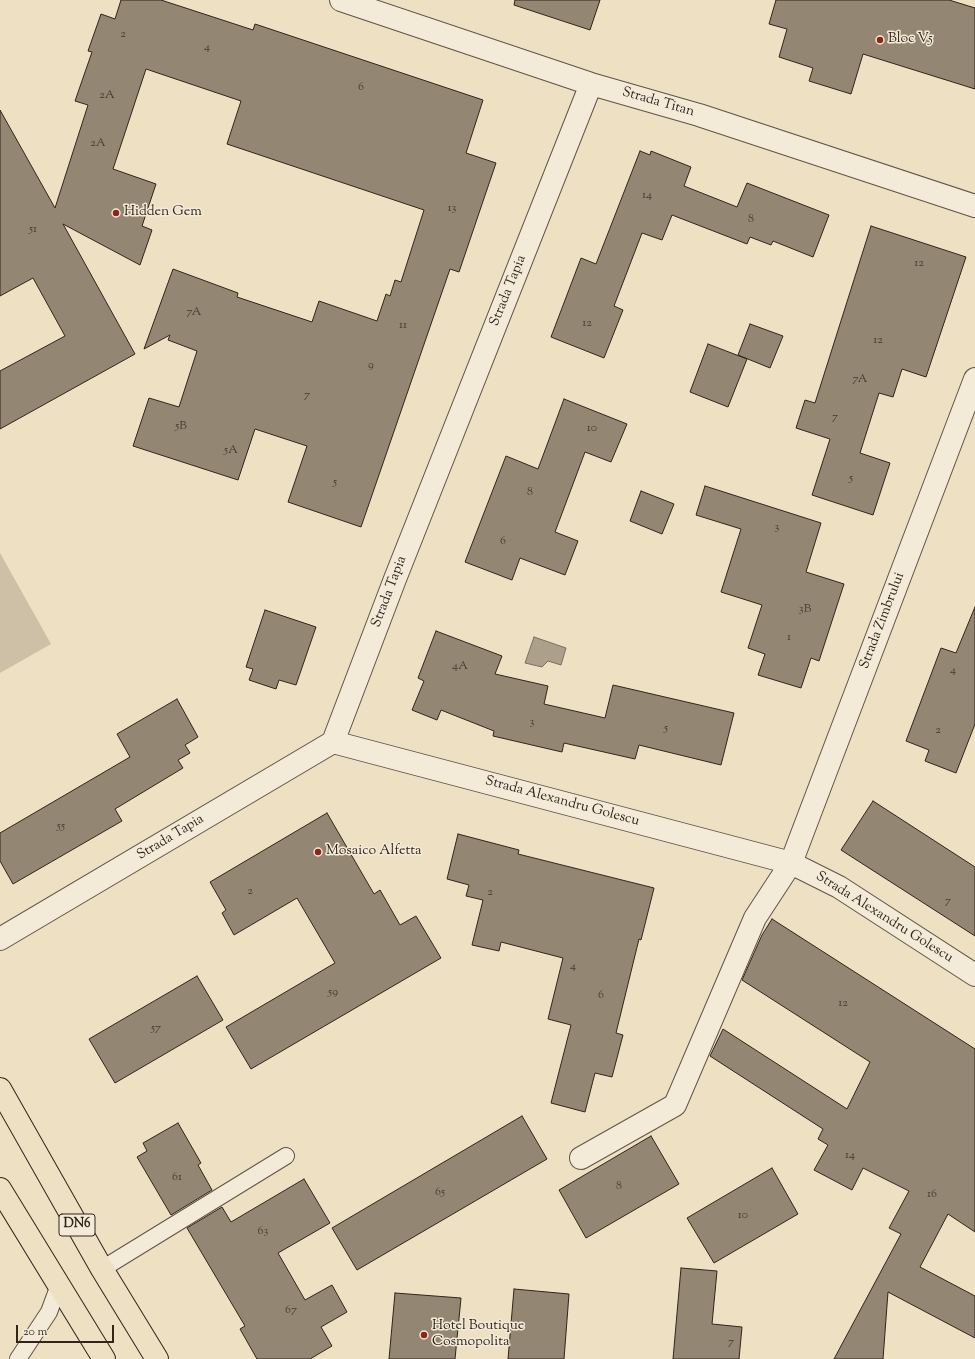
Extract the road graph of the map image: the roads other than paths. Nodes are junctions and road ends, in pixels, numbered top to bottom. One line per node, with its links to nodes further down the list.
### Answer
1 (341, 0): 2 (street, Strada Titan)
2 (591, 84): 3 (street, Strada Titan); 5 (street, Strada Tapia)
3 (975, 206)
4 (975, 379): 6 (street, Strada Zimbrului)
5 (333, 742): 6 (street, Strada Alexandru Golescu); 7 (street, Strada Tapia)
6 (791, 863): 8 (street, Strada Alexandru Golescu); 11 (street)
7 (0, 939)
8 (975, 975)
9 (0, 1089): 13 (main road, DN6)
10 (286, 1156): 13 (lane)
11 (580, 1158)
12 (0, 1189): 14 (main road)
13 (102, 1269): 17 (main road, DN6)
14 (59, 1286): 15 (lane); 16 (main road)
15 (18, 1359)
16 (104, 1359)
17 (157, 1359)

